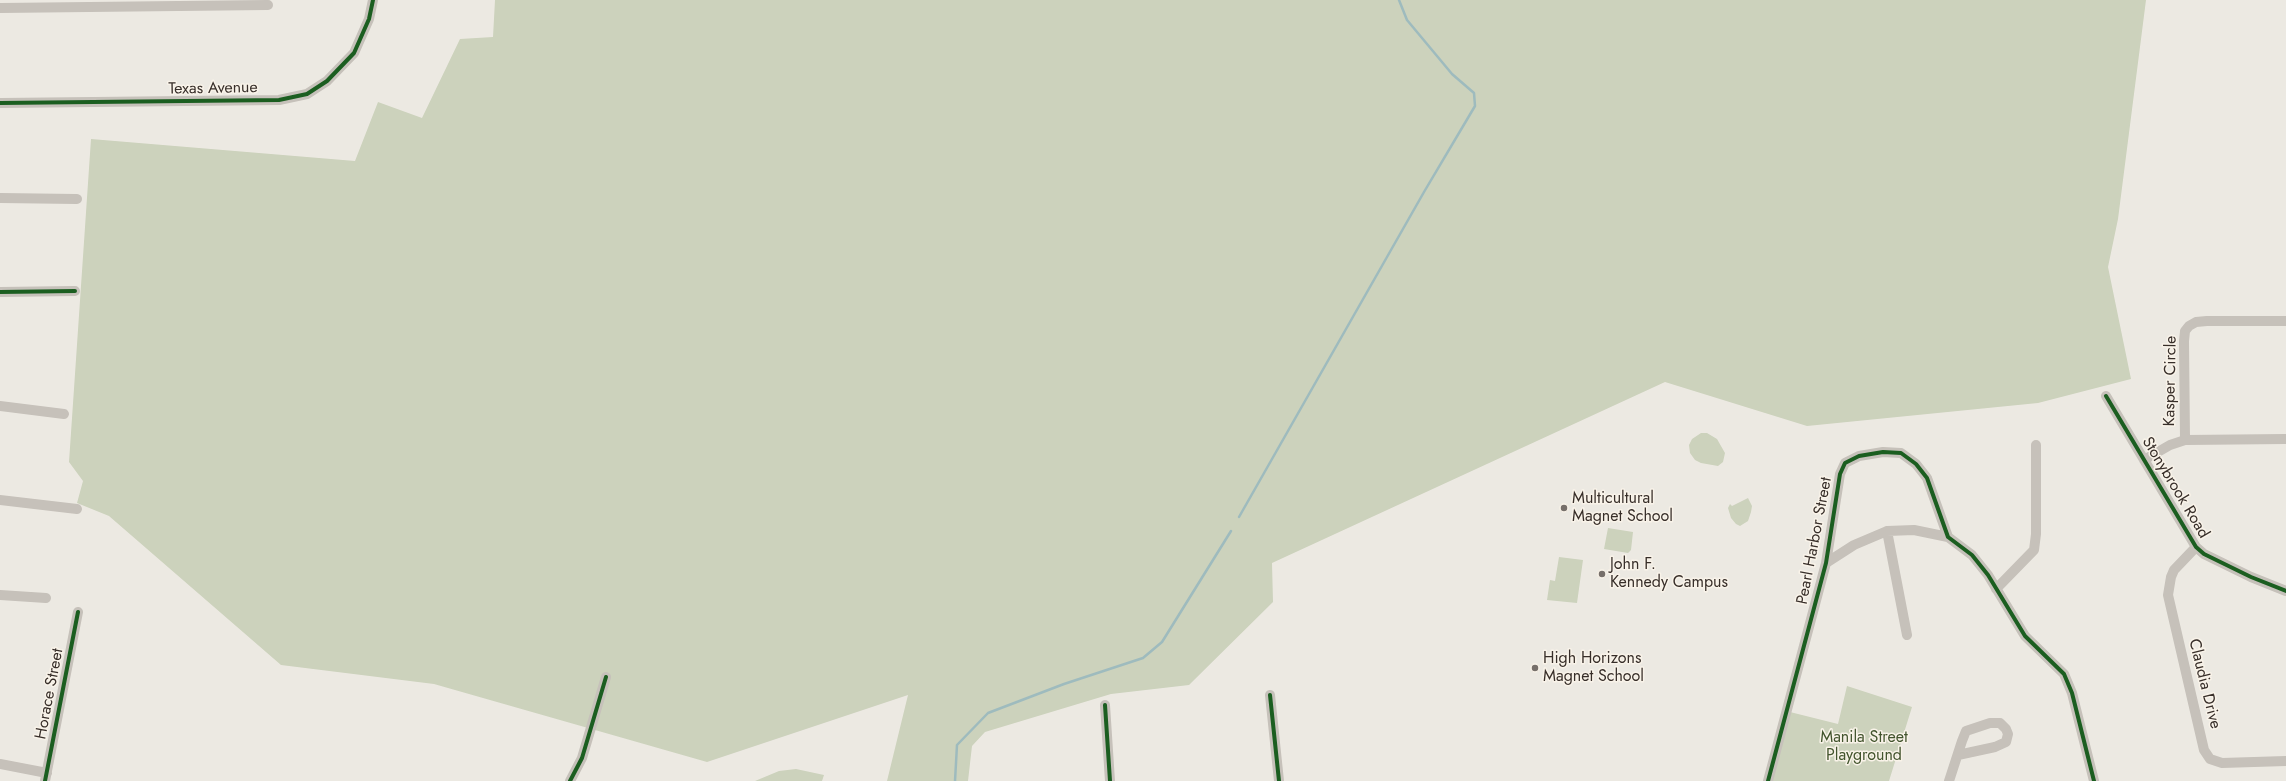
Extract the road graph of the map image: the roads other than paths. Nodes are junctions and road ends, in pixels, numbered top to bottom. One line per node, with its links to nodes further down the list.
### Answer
1 (373, 0): 4 (street, Texas Avenue)
2 (268, 5): 3 (street)
3 (0, 8)
4 (0, 103)
5 (0, 198): 6 (street)
6 (77, 199)
7 (75, 291): 8 (street)
8 (0, 292)
9 (2286, 321): 14 (street, Kasper Circle)
10 (2106, 396): 16 (street, Stonybrook Road)
11 (0, 406): 12 (street)
12 (64, 414)
13 (2286, 439): 14 (street)
14 (2184, 440): 16 (street)
15 (2036, 445): 23 (street)
16 (2144, 460): 21 (street, Stonybrook Road)
17 (0, 500): 18 (street)
18 (77, 509)
19 (1887, 531): 20 (street); 22 (street); 28 (street)
20 (1948, 537): 22 (street, Pearl Harbor Street); 23 (street)
21 (2196, 547): 24 (street, Stonybrook Road); 33 (street, Claudia Drive)
22 (1826, 563): 39 (street, Pearl Harbor Street)
23 (1996, 590): 41 (street)
24 (2286, 591)
25 (0, 595): 26 (street)
26 (46, 598)
27 (78, 612): 35 (street, Horace Street)
28 (1907, 635)
29 (606, 677): 36 (street)
30 (1270, 695): 38 (street)
31 (1105, 706): 37 (street)
32 (1958, 755): 32 (street); 40 (street)
33 (2286, 761)
34 (0, 764): 35 (street)
35 (46, 777)
36 (570, 781)
37 (1110, 781)
38 (1279, 781)
39 (1768, 781)
40 (1949, 781)
41 (2094, 781)

